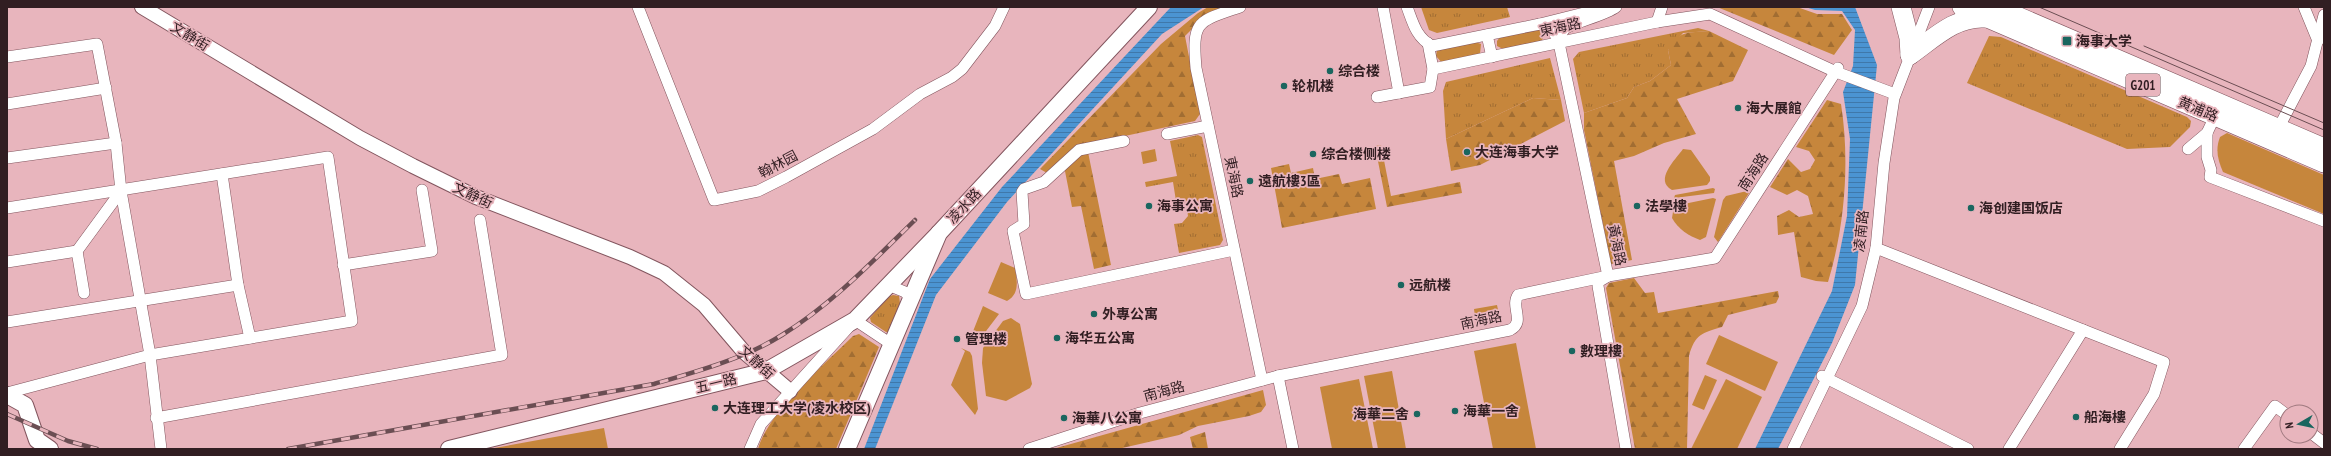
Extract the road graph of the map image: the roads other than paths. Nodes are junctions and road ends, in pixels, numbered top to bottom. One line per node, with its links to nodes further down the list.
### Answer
1 (142, 7): 69 (street, 文静街)
2 (638, 7): 3 (street, 翰林园)
3 (1004, 7)
4 (1149, 7): 51 (main road, 凌水路)
5 (1240, 7): 35 (street, 東海路)
6 (1384, 7): 30 (street)
7 (1407, 7): 22 (street)
8 (1608, 7): 19 (street, 東海路)
9 (1616, 7): 23 (street)
10 (1662, 7): 18 (street)
11 (1901, 7): 24 (highway)
12 (1929, 7): 24 (street, 凌南路)
13 (1962, 7): 16 (highway, 黄浦路 / G201)
14 (2304, 7): 21 (street)
15 (1707, 11): 18 (street, 東海路); 28 (street)
16 (1993, 13): 24 (highway); 34 (highway, 黄浦路 / G201); 36 (highway, 黄浦路 / G201)
17 (2324, 15): 21 (street)
18 (1657, 22): 23 (street, 東海路)
19 (1540, 24): 20 (street, 東海路); 23 (street)
20 (1487, 35): 22 (street, 東海路); 26 (street)
21 (2318, 41): 36 (street)
22 (1428, 43): 27 (street)
23 (1559, 43): 26 (street, 東海路); 57 (street, 黃海路)
24 (1910, 55): 31 (street, 凌南路)
25 (7, 57): 29 (street)
26 (1492, 57): 27 (street, 東海路)
27 (1433, 69): 30 (street)
28 (1840, 72): 31 (street); 57 (street, 南海路)
29 (106, 88): 33 (street); 40 (street)
30 (1399, 93): 32 (street)
31 (1895, 94): 52 (street, 凌南路)
32 (1377, 97)
33 (7, 104)
34 (2215, 116): 37 (street); 44 (highway, 黄浦路 / G201)
35 (1208, 126): 38 (street); 53 (street, 東海路)
36 (2278, 128): 41 (highway, 黄浦路 / G201)
37 (2207, 133): 42 (street); 50 (street)
38 (1167, 134)
39 (1124, 141): 53 (street)
40 (116, 143): 43 (street); 47 (street)
41 (2324, 148)
42 (2188, 149)
43 (7, 158)
44 (2324, 163)
45 (222, 174): 47 (street); 56 (street); 58 (street)
46 (422, 190): 56 (street)
47 (121, 191): 48 (street); 54 (street); 62 (street)
48 (7, 208)
49 (480, 220): 76 (street)
50 (2324, 221)
51 (939, 233): 59 (main road, 五一路); 61 (main road, 凌水路)
52 (1876, 248): 65 (street); 71 (street, 凌南路)
53 (1234, 250): 72 (street, 東海路)
54 (77, 251): 55 (street); 60 (street)
55 (7, 262)
56 (344, 265): 66 (street)
57 (1608, 276): 70 (street, 南海路); 84 (street, 黃海路)
58 (238, 285): 62 (street); 66 (street)
59 (888, 286): 61 (street); 63 (main road, 五一路)
60 (84, 294)
61 (910, 298): 67 (main road, 凌水路)
62 (139, 301): 64 (street); 68 (street)
63 (855, 320): 67 (street); 69 (main road, 五一路); 73 (street)
64 (7, 322)
65 (2083, 330): 87 (street); 88 (street)
66 (250, 338): 68 (street)
67 (891, 344): 81 (main road, 凌水路)
68 (150, 355): 74 (street); 76 (street)
69 (766, 371): 73 (street, 文静街); 79 (main road, 五一路)
70 (1278, 376): 72 (street, 南海路); 83 (street)
71 (1825, 377): 85 (street, 凌南路); 86 (street)
72 (1262, 380): 82 (street, 南海路)
73 (790, 390): 80 (street)
74 (7, 394): 77 (main road)
75 (2279, 409): 89 (street)
76 (156, 418): 78 (street)
77 (50, 449)
78 (161, 449)
79 (449, 449)
80 (750, 449)
81 (847, 449)
82 (1029, 449)
83 (1293, 449)
84 (1626, 449)
85 (1793, 449)
86 (1968, 449)
87 (2009, 449)
88 (2120, 449)
89 (2244, 449)

